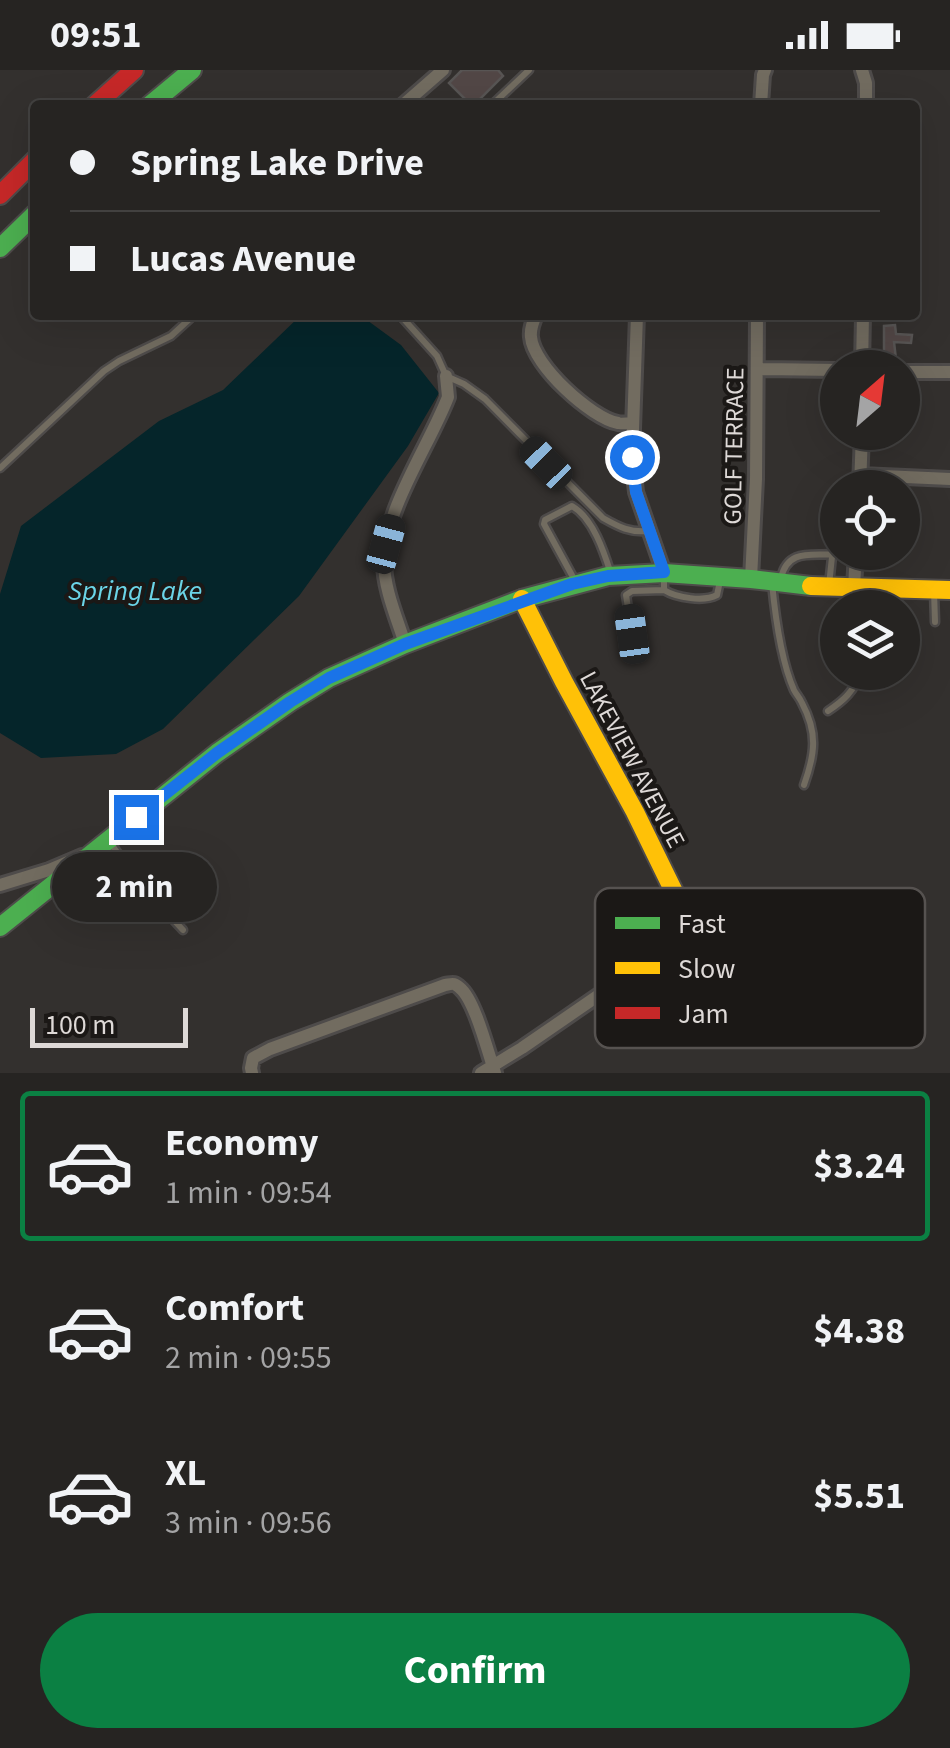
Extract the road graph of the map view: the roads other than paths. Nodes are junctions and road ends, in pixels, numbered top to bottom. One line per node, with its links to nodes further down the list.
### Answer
1 (134, 70): 7 (main road)
2 (192, 70): 8 (main road)
3 (443, 70): 9 (street)
4 (529, 70): 10 (lane)
5 (766, 70): 11 (street)
6 (862, 70): 12 (street)
7 (101, 100)
8 (156, 100)
9 (410, 100)
10 (497, 100)
11 (762, 100)
12 (866, 100)
13 (30, 165): 14 (main road)
14 (0, 195)
15 (30, 219): 16 (main road)
16 (0, 248)
17 (189, 320): 30 (lane)
18 (405, 320): 28 (lane)
19 (534, 320): 29 (street)
20 (636, 320): 29 (street)
21 (757, 320): 24 (street, GOLF TERRACE)
22 (863, 320): 23 (street)
23 (862, 350)
24 (757, 368): 25 (street); 38 (street, GOLF TERRACE)
25 (820, 370)
26 (920, 372): 27 (street)
27 (950, 372)
28 (446, 376): 33 (lane); 48 (street)
29 (633, 423): 33 (street)
30 (0, 468)
31 (950, 478): 32 (street)
32 (920, 479)
33 (650, 531): 40 (street)
34 (820, 555): 41 (lane)
35 (830, 570): 42 (lane)
36 (860, 570): 43 (street)
37 (612, 575): 39 (main road); 39 (lane); 40 (main road)
38 (751, 579): 40 (main road); 41 (main road)
39 (576, 582): 45 (main road)
40 (664, 582): 47 (lane)
41 (776, 582): 42 (main road); 51 (lane)
42 (828, 587): 43 (main road)
43 (863, 588): 44 (main road)
44 (936, 590): 46 (lane)
45 (522, 600): 48 (main road); 55 (main road, LAKEVIEW AVENUE)
46 (936, 622)
47 (632, 634)
48 (405, 644): 52 (main road)
49 (852, 690): 50 (lane)
50 (828, 711)
51 (804, 785)
52 (108, 838): 53 (main road); 57 (lane)
53 (92, 851): 54 (street); 56 (main road)
54 (0, 885)
55 (672, 888)
56 (0, 927)
57 (183, 930)
58 (595, 998): 60 (street)
59 (253, 1066): 60 (street)
60 (489, 1071)

